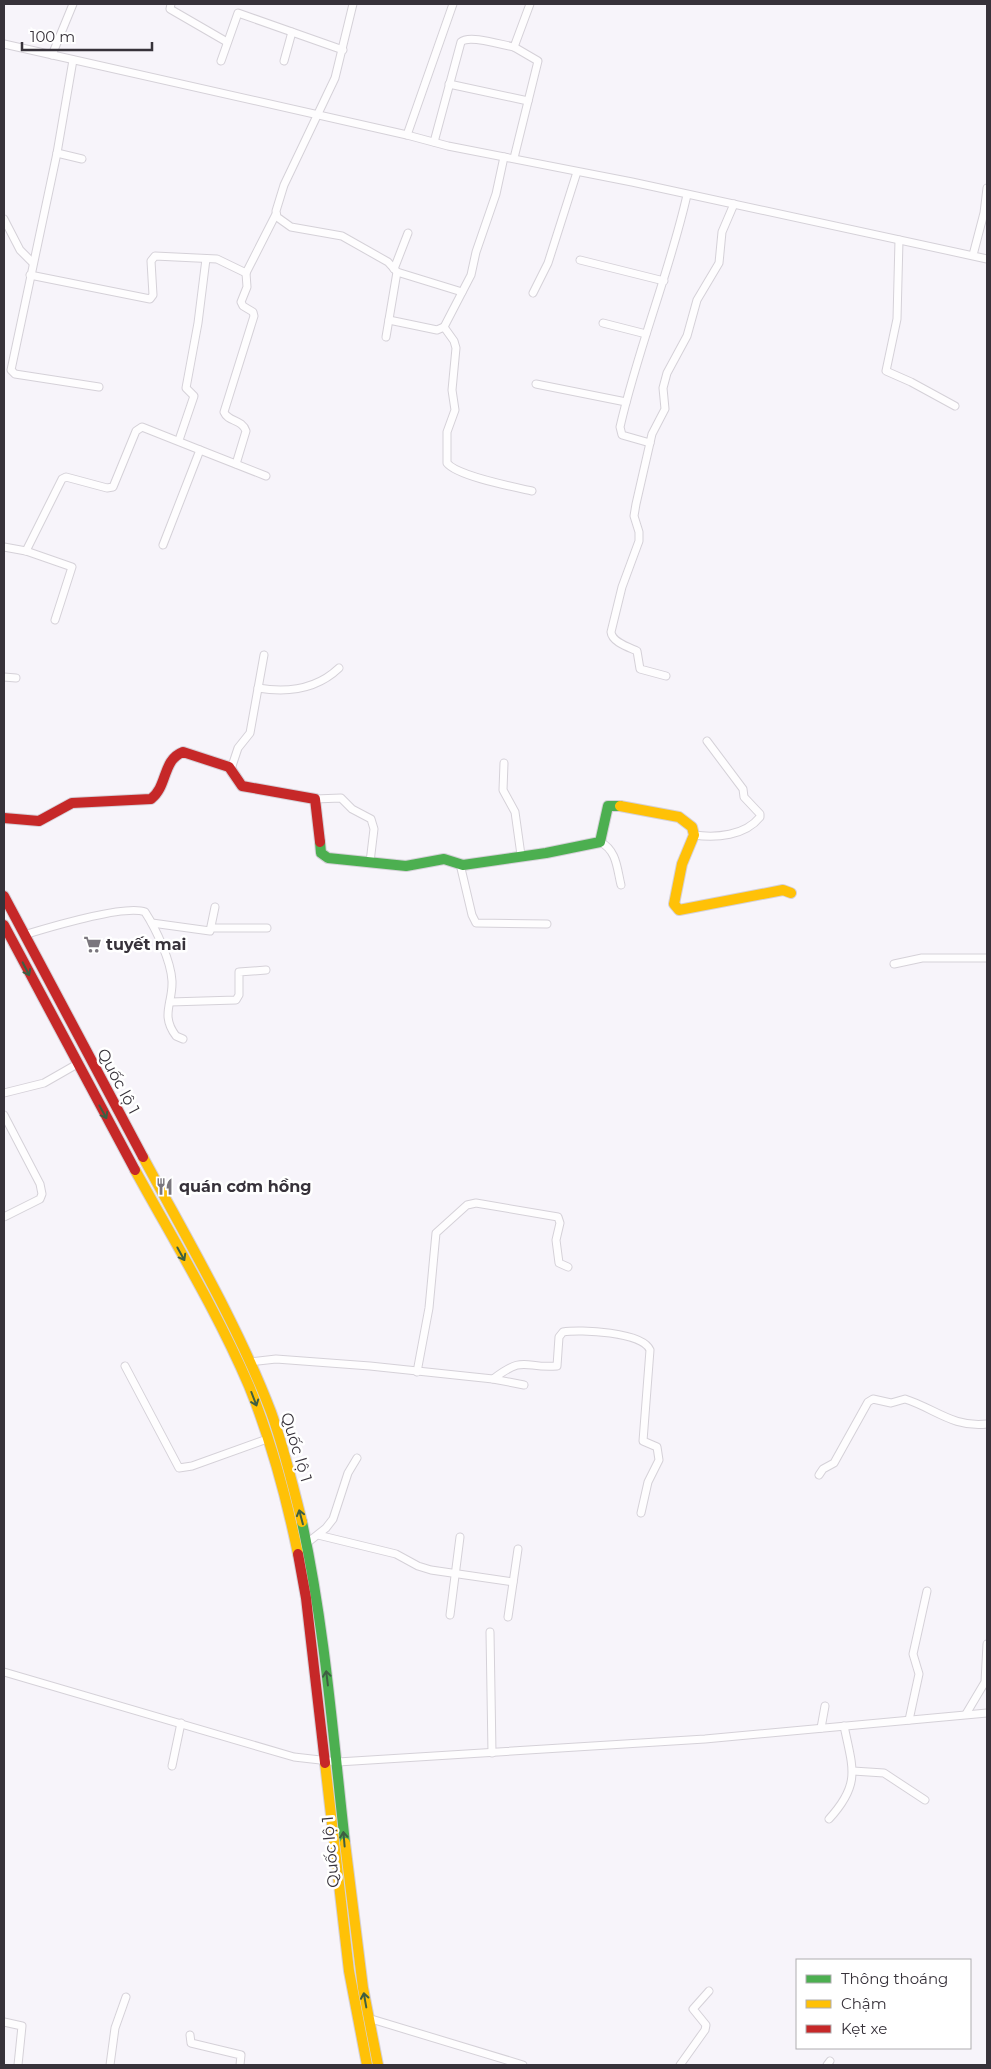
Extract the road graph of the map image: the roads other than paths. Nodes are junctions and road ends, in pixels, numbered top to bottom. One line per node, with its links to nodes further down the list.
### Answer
1 (73, 4): 11 (street)
2 (171, 4): 7 (street)
3 (353, 4): 10 (street)
4 (453, 4): 18 (street)
5 (530, 4): 9 (street)
6 (292, 32): 7 (street); 10 (street); 14 (street)
7 (227, 42): 13 (street)
8 (4, 44): 11 (street)
9 (514, 48): 15 (street); 16 (street)
10 (343, 50): 17 (street)
11 (52, 55): 12 (street)
12 (73, 60): 17 (street); 20 (street)
13 (221, 61)
14 (284, 61)
15 (449, 84): 16 (street); 19 (street)
16 (528, 101): 22 (street)
17 (317, 114): 18 (street); 28 (street)
18 (406, 135): 19 (street)
19 (434, 142): 21 (street)
20 (57, 153): 23 (street); 36 (street)
21 (504, 157): 22 (street); 41 (street)
22 (514, 158): 24 (street)
23 (82, 159)
24 (577, 172): 26 (street); 42 (street)
25 (987, 188): 32 (street)
26 (687, 194): 27 (street); 40 (street)
27 (734, 204): 31 (street); 53 (street)
28 (276, 214): 37 (street); 38 (street)
29 (4, 219): 36 (street)
30 (408, 233): 37 (street)
31 (899, 240): 32 (street); 51 (street)
32 (973, 256): 34 (street)
33 (206, 259): 38 (street); 39 (street); 52 (street)
34 (987, 259)
35 (580, 260): 40 (street)
36 (33, 263): 39 (street)
37 (396, 270): 41 (street); 43 (street)
38 (246, 273): 55 (street)
39 (30, 275): 49 (street)
40 (664, 281): 46 (street)
41 (462, 292): 45 (street)
42 (533, 293)
43 (389, 320): 45 (street); 47 (street)
44 (603, 323): 46 (street)
45 (444, 327): 57 (street)
46 (646, 334): 50 (street)
47 (386, 337)
48 (536, 384): 50 (street)
49 (99, 387)
50 (626, 402): 53 (street)
51 (955, 406)
52 (179, 440): 54 (street); 60 (street)
53 (650, 443): 64 (street)
54 (200, 450): 55 (street); 58 (street)
55 (236, 464): 56 (street)
56 (266, 476)
57 (532, 491)
58 (163, 544)
59 (4, 547): 60 (street)
60 (26, 551): 61 (street)
61 (55, 620)
62 (264, 655): 67 (street)
63 (339, 668): 67 (street)
64 (666, 676)
65 (4, 677): 66 (street)
66 (16, 678)
67 (258, 688): 70 (street)
68 (707, 741): 73 (street)
69 (504, 763): 75 (street)
70 (230, 769): 71 (main road); 72 (main road)
71 (315, 799): 76 (main road); 76 (street)
72 (4, 818)
73 (694, 835): 74 (main road); 79 (main road)
74 (600, 842): 75 (main road); 78 (street)
75 (521, 855): 77 (main road)
76 (370, 862): 77 (main road)
77 (460, 864): 83 (street)
78 (621, 886)
79 (791, 893)
80 (4, 896): 87 (main road, Quốc lộ 1)
81 (215, 907): 85 (street)
82 (152, 923): 85 (street); 87 (street); 91 (street)
83 (547, 924)
84 (4, 925): 94 (main road, Quốc lộ 1, one-way to 94)
85 (212, 928): 86 (street)
86 (267, 928)
87 (24, 935): 93 (main road, Quốc lộ 1)
88 (987, 958): 89 (street)
89 (894, 964)
90 (266, 970): 91 (street)
91 (170, 1002): 92 (street)
92 (183, 1039)
93 (89, 1058): 94 (street); 99 (main road, Quốc lộ 1)
94 (77, 1064): 95 (street); 105 (main road, Quốc lộ 1, one-way to 105)
95 (4, 1093)
96 (4, 1115): 97 (street)
97 (4, 1217)
98 (568, 1267): 101 (street)
99 (250, 1362): 101 (street); 111 (main road, Quốc lộ 1, one-way to 99)
100 (125, 1366): 105 (street)
101 (417, 1372): 102 (street)
102 (493, 1379): 103 (street); 108 (street)
103 (524, 1385)
104 (987, 1424): 107 (street)
105 (268, 1439): 129 (main road, Quốc lộ 1)
106 (356, 1458): 109 (street)
107 (819, 1475)
108 (642, 1513)
109 (318, 1535): 111 (street); 113 (street)
110 (460, 1537): 113 (street)
111 (307, 1543): 130 (main road, Quốc lộ 1, one-way to 111)
112 (518, 1549): 114 (street)
113 (455, 1573): 114 (street); 116 (street)
114 (513, 1582): 117 (street)
115 (927, 1592): 124 (street)
116 (450, 1615)
117 (508, 1617)
118 (490, 1632): 128 (street)
119 (987, 1644): 123 (street)
120 (4, 1672): 125 (street)
121 (825, 1706): 127 (street)
122 (987, 1712): 123 (street)
123 (966, 1714): 124 (street)
124 (909, 1720): 126 (street)
125 (181, 1722): 129 (street); 131 (street)
126 (844, 1726): 127 (street); 132 (street)
127 (821, 1728): 128 (street)
128 (492, 1753): 130 (street)
129 (326, 1760): 130 (street); 143 (main road, Quốc lộ 1)
130 (338, 1762): 137 (main road, Quốc lộ 1, one-way to 130)
131 (172, 1766)
132 (853, 1771): 133 (street); 134 (street)
133 (925, 1800)
134 (829, 1819)
135 (709, 1991): 146 (street)
136 (126, 1997): 141 (street)
137 (368, 2018): 144 (main road, Quốc lộ 1); 145 (street)
138 (4, 2022): 140 (street)
139 (190, 2036): 142 (street)
140 (18, 2065)
141 (110, 2065)
142 (240, 2065)
143 (367, 2065)
144 (378, 2065)
145 (523, 2065)
146 (680, 2065)

